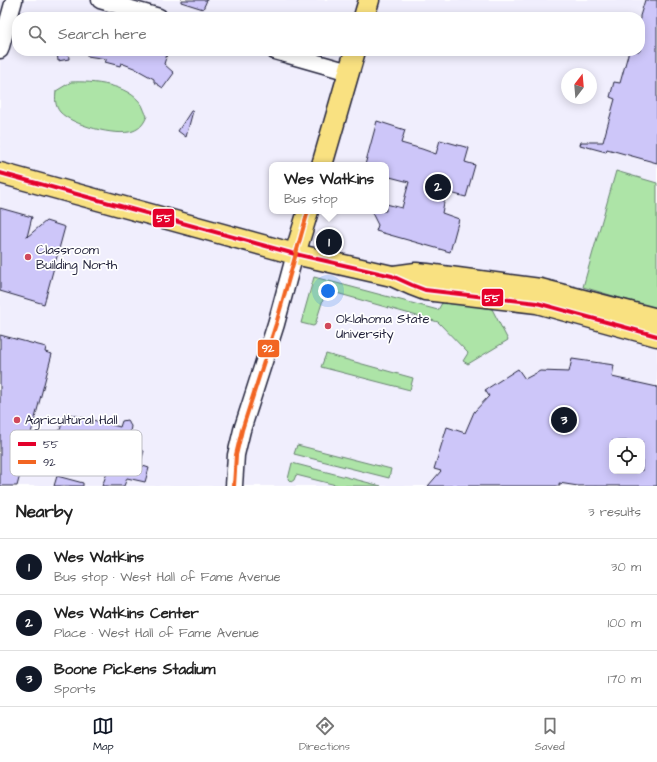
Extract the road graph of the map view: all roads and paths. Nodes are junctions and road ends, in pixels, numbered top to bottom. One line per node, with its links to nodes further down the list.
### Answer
1 (14, 0): 6 (street)
2 (100, 0): 4 (street)
3 (369, 0): 5 (main road)
4 (142, 12)
5 (365, 12)
6 (0, 50)
7 (292, 56): 9 (street)
8 (353, 56): 9 (main road)
9 (348, 72): 10 (main road)
10 (323, 162)
11 (0, 173): 13 (main road)
12 (307, 214): 13 (main road)
13 (295, 254): 14 (main road); 17 (street)
14 (392, 276): 15 (main road); 16 (main road)
15 (657, 319)
16 (657, 336)
17 (234, 486)

